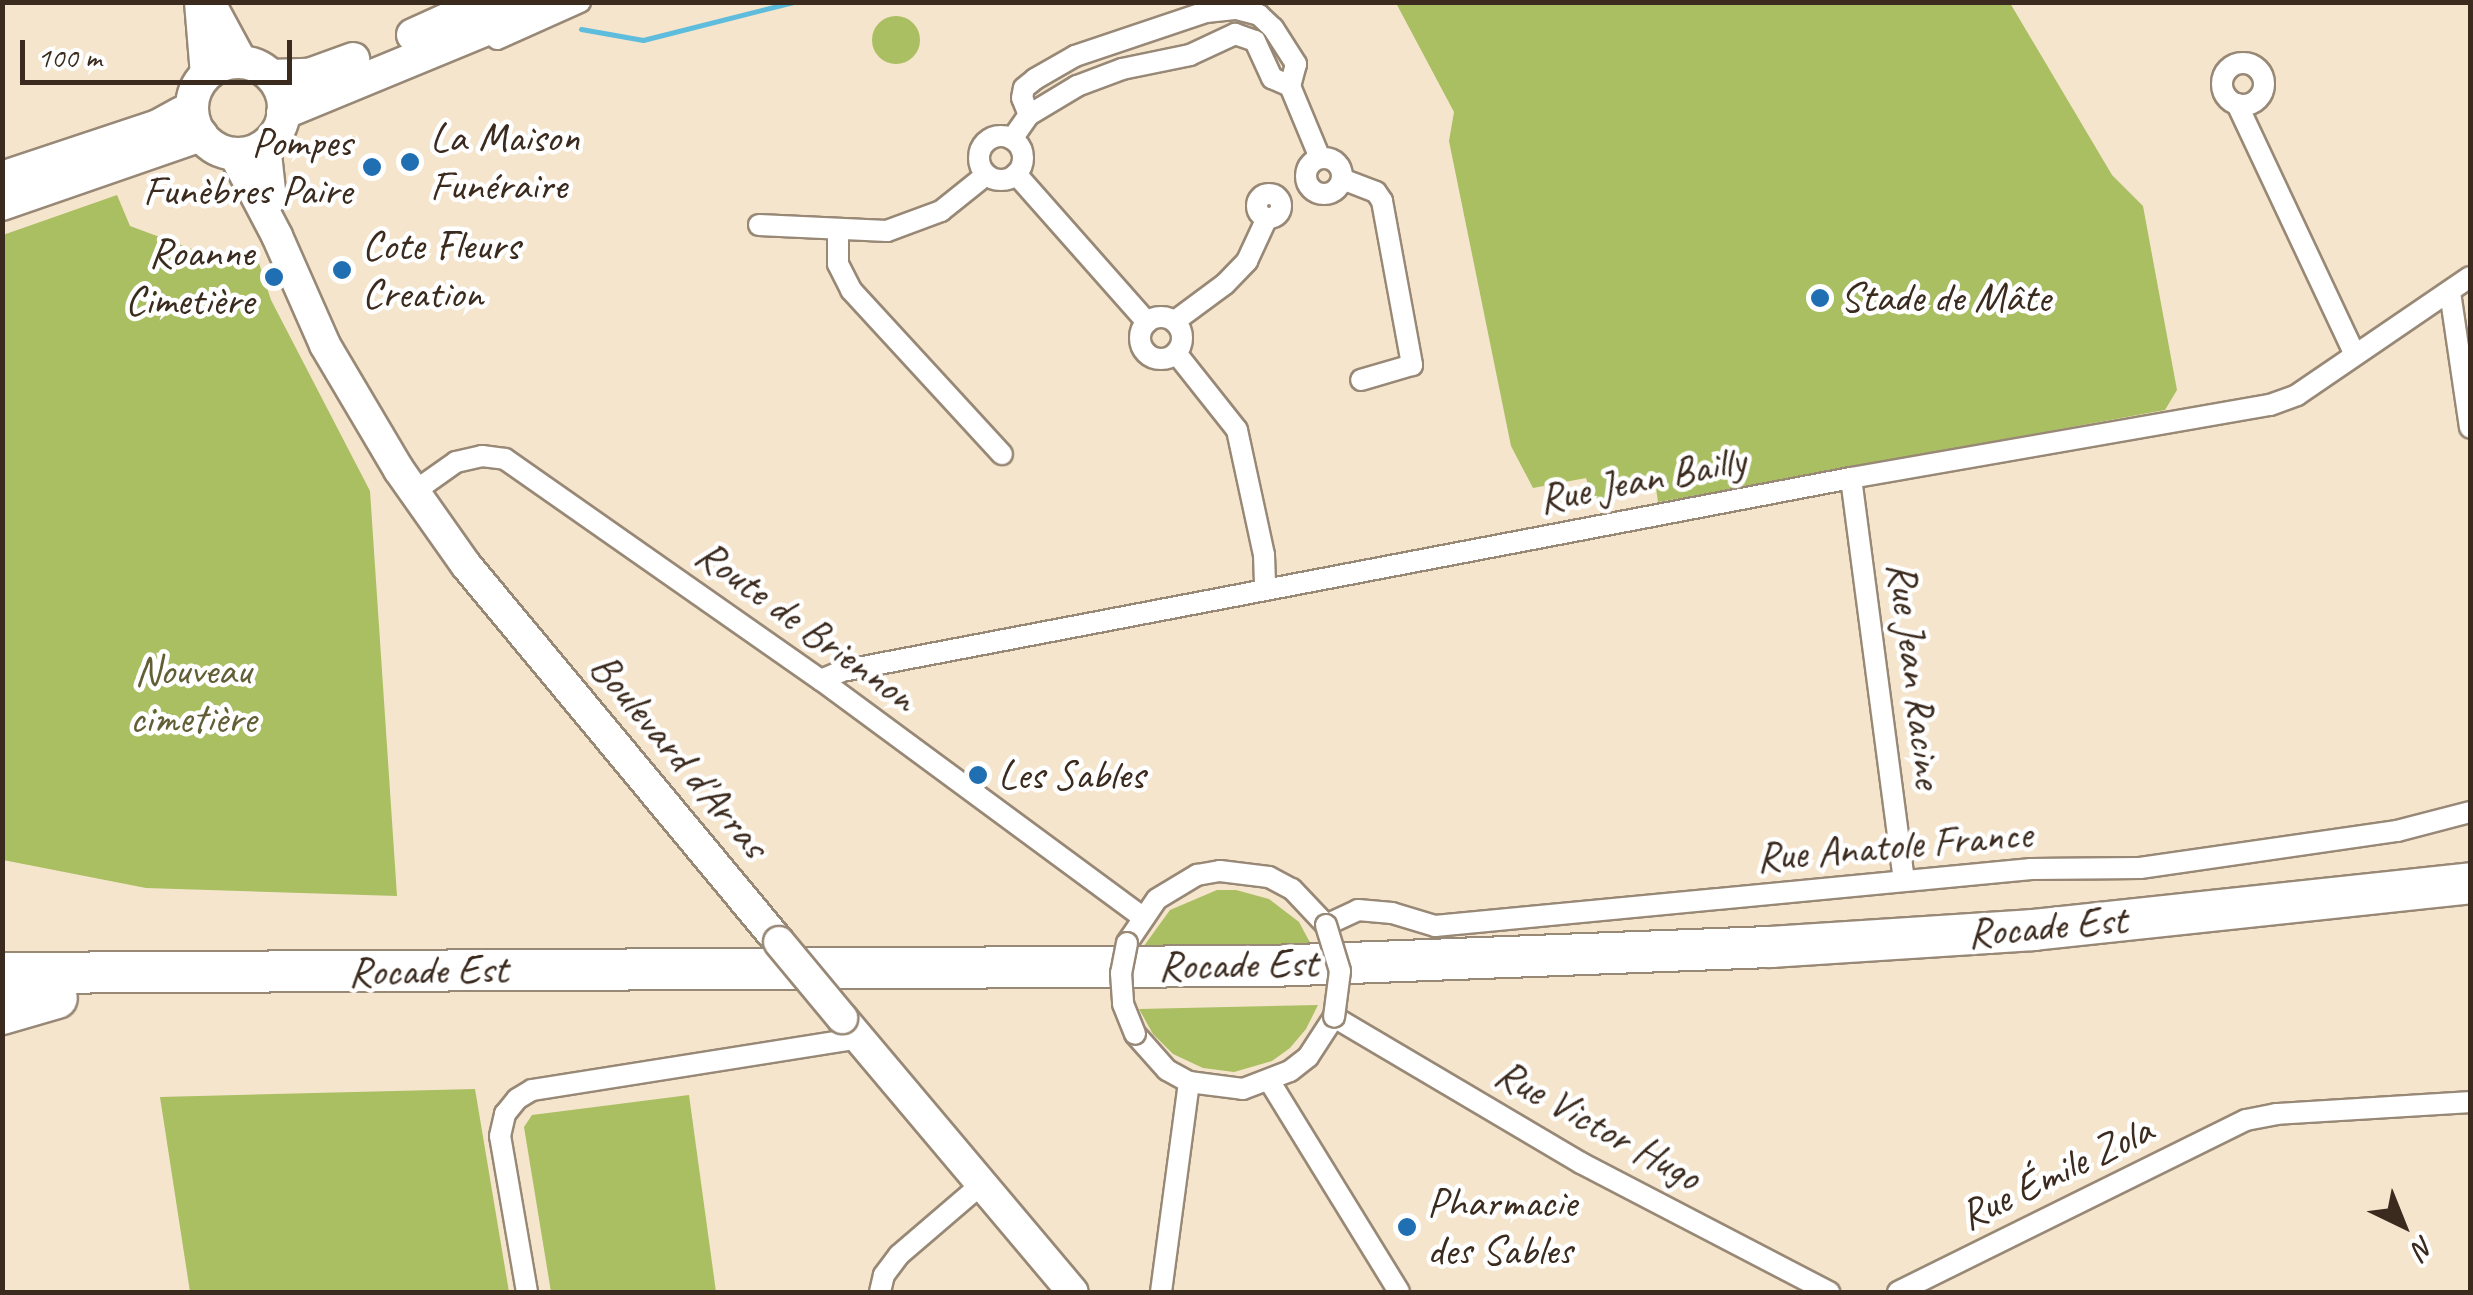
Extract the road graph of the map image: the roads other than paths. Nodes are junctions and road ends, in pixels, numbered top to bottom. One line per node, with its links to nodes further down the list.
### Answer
1 (200, 2): 10 (main road)
2 (210, 2): 7 (main road)
3 (486, 2): 6 (main road)
4 (540, 2): 6 (main road)
5 (580, 2): 6 (street)
6 (368, 61): 7 (main road); 11 (main road)
7 (256, 69): 10 (main road); 11 (main road)
8 (1290, 86): 12 (street); 12 (street); 15 (street)
9 (2236, 104): 29 (street)
10 (199, 105): 14 (main road); 18 (main road); 21 (main road)
11 (283, 113): 14 (main road)
12 (1029, 115): 13 (street)
13 (1012, 138): 16 (street); 17 (street)
14 (249, 149): 34 (main road, Boulevard d'Arras)
15 (1320, 158): 19 (street); 20 (street)
16 (1016, 174): 17 (street); 27 (street)
17 (986, 175): 23 (street)
18 (2, 178)
19 (1342, 179): 20 (street); 30 (street)
20 (1307, 183): 26 (street)
21 (2, 204)
22 (759, 225): 23 (street)
23 (838, 232): 32 (street)
24 (2470, 277): 25 (street, Rue Jean Bailly)
25 (2450, 292): 29 (street, Rue Jean Bailly); 31 (street)
26 (1175, 321): 27 (street); 28 (street)
27 (1147, 322): 28 (street)
28 (1176, 353): 35 (street)
29 (2355, 356): 33 (street, Rue Jean Bailly)
30 (1360, 380)
31 (2470, 414)
32 (1002, 454)
33 (1851, 478): 35 (street, Rue Jean Bailly); 38 (street, Rue Jean Racine)
34 (415, 491): 36 (street, Route de Briennon); 50 (main road, Boulevard d'Arras, bridge)
35 (1266, 590): 36 (street, Rue Jean Bailly)
36 (822, 680): 41 (street, Route de Briennon)
37 (2470, 812): 38 (street, Rue Anatole France)
38 (1904, 882): 42 (street, Rue Anatole France)
39 (2470, 883): 44 (highway, Rocade Est)
40 (2470, 907): 47 (highway, Rocade Est)
41 (1141, 916): 42 (street); 51 (street, bridge)
42 (1326, 926): 49 (street, bridge)
43 (2, 955): 44 (highway)
44 (127, 973): 45 (highway, Rocade Est)
45 (2, 974)
46 (2, 998): 47 (highway, Rocade Est)
47 (57, 998): 48 (highway)
48 (2, 1014)
49 (1334, 1017): 52 (street); 60 (street, Rue Victor Hugo)
50 (851, 1028): 54 (main road, Boulevard d'Arras); 55 (street)
51 (1190, 1082): 52 (street); 58 (street)
52 (1270, 1082): 59 (street)
53 (2470, 1102): 61 (street, Rue Émile Zola)
54 (983, 1184): 56 (street); 57 (main road, Boulevard d'Arras)
55 (527, 1292)
56 (880, 1292)
57 (1073, 1292)
58 (1161, 1292)
59 (1400, 1292)
60 (1829, 1292)
61 (1898, 1292)

